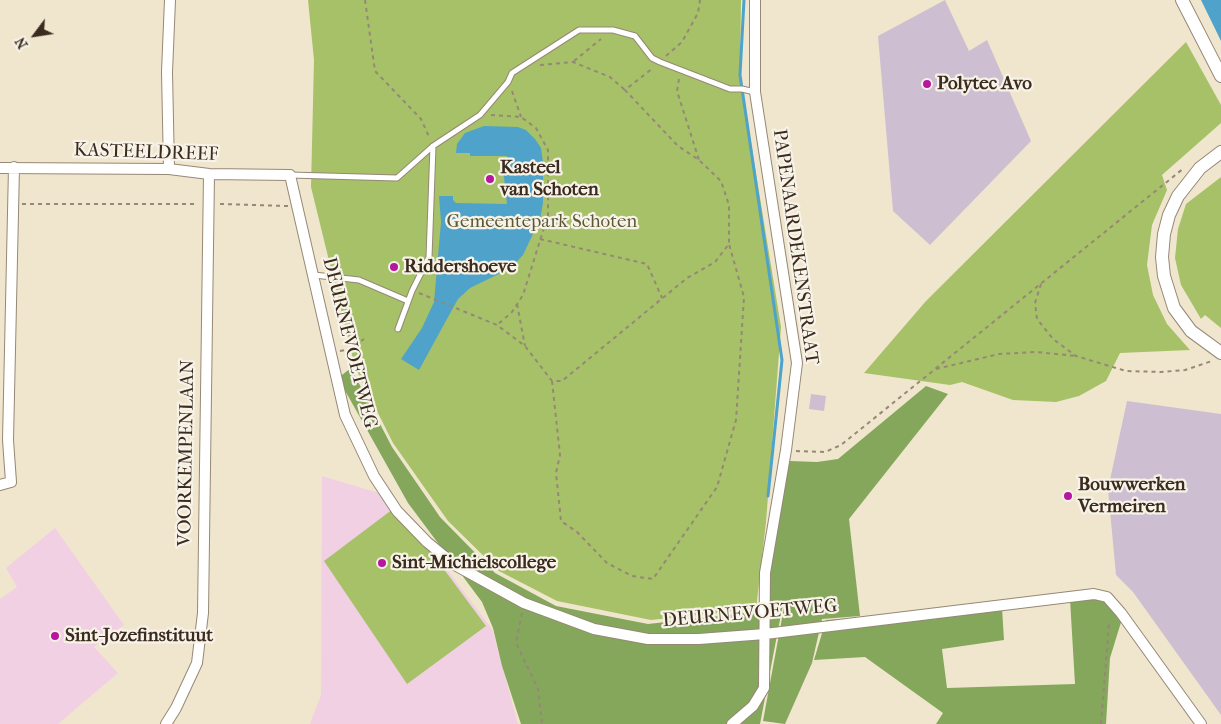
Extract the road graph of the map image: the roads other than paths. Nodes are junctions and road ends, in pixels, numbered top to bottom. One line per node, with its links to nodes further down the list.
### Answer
1 (170, 0): 10 (street)
2 (755, 0): 5 (street, PAPENAARDEKENSTRAAT)
3 (1182, 0): 4 (street)
4 (1221, 76)
5 (753, 92): 6 (lane); 18 (street, PAPENAARDEKENSTRAAT)
6 (433, 146): 12 (lane); 14 (lane)
7 (1221, 152): 16 (street)
8 (14, 167): 9 (street, KASTEELDREEF); 10 (street, KASTEELDREEF); 17 (street)
9 (0, 168)
10 (169, 169): 11 (street, KASTEELDREEF)
11 (209, 174): 12 (street, KASTEELDREEF); 19 (street, VOORKEMPENLAAN)
12 (290, 175): 13 (street, DEURNEVOETWEG)
13 (313, 275): 14 (lane); 18 (street, DEURNEVOETWEG)
14 (408, 301): 15 (lane)
15 (398, 329)
16 (1218, 356)
17 (0, 485)
18 (765, 634): 20 (street, PAPENAARDEKENSTRAAT); 21 (street, DEURNEVOETWEG)
19 (166, 724)
20 (732, 724)
21 (1201, 724)

